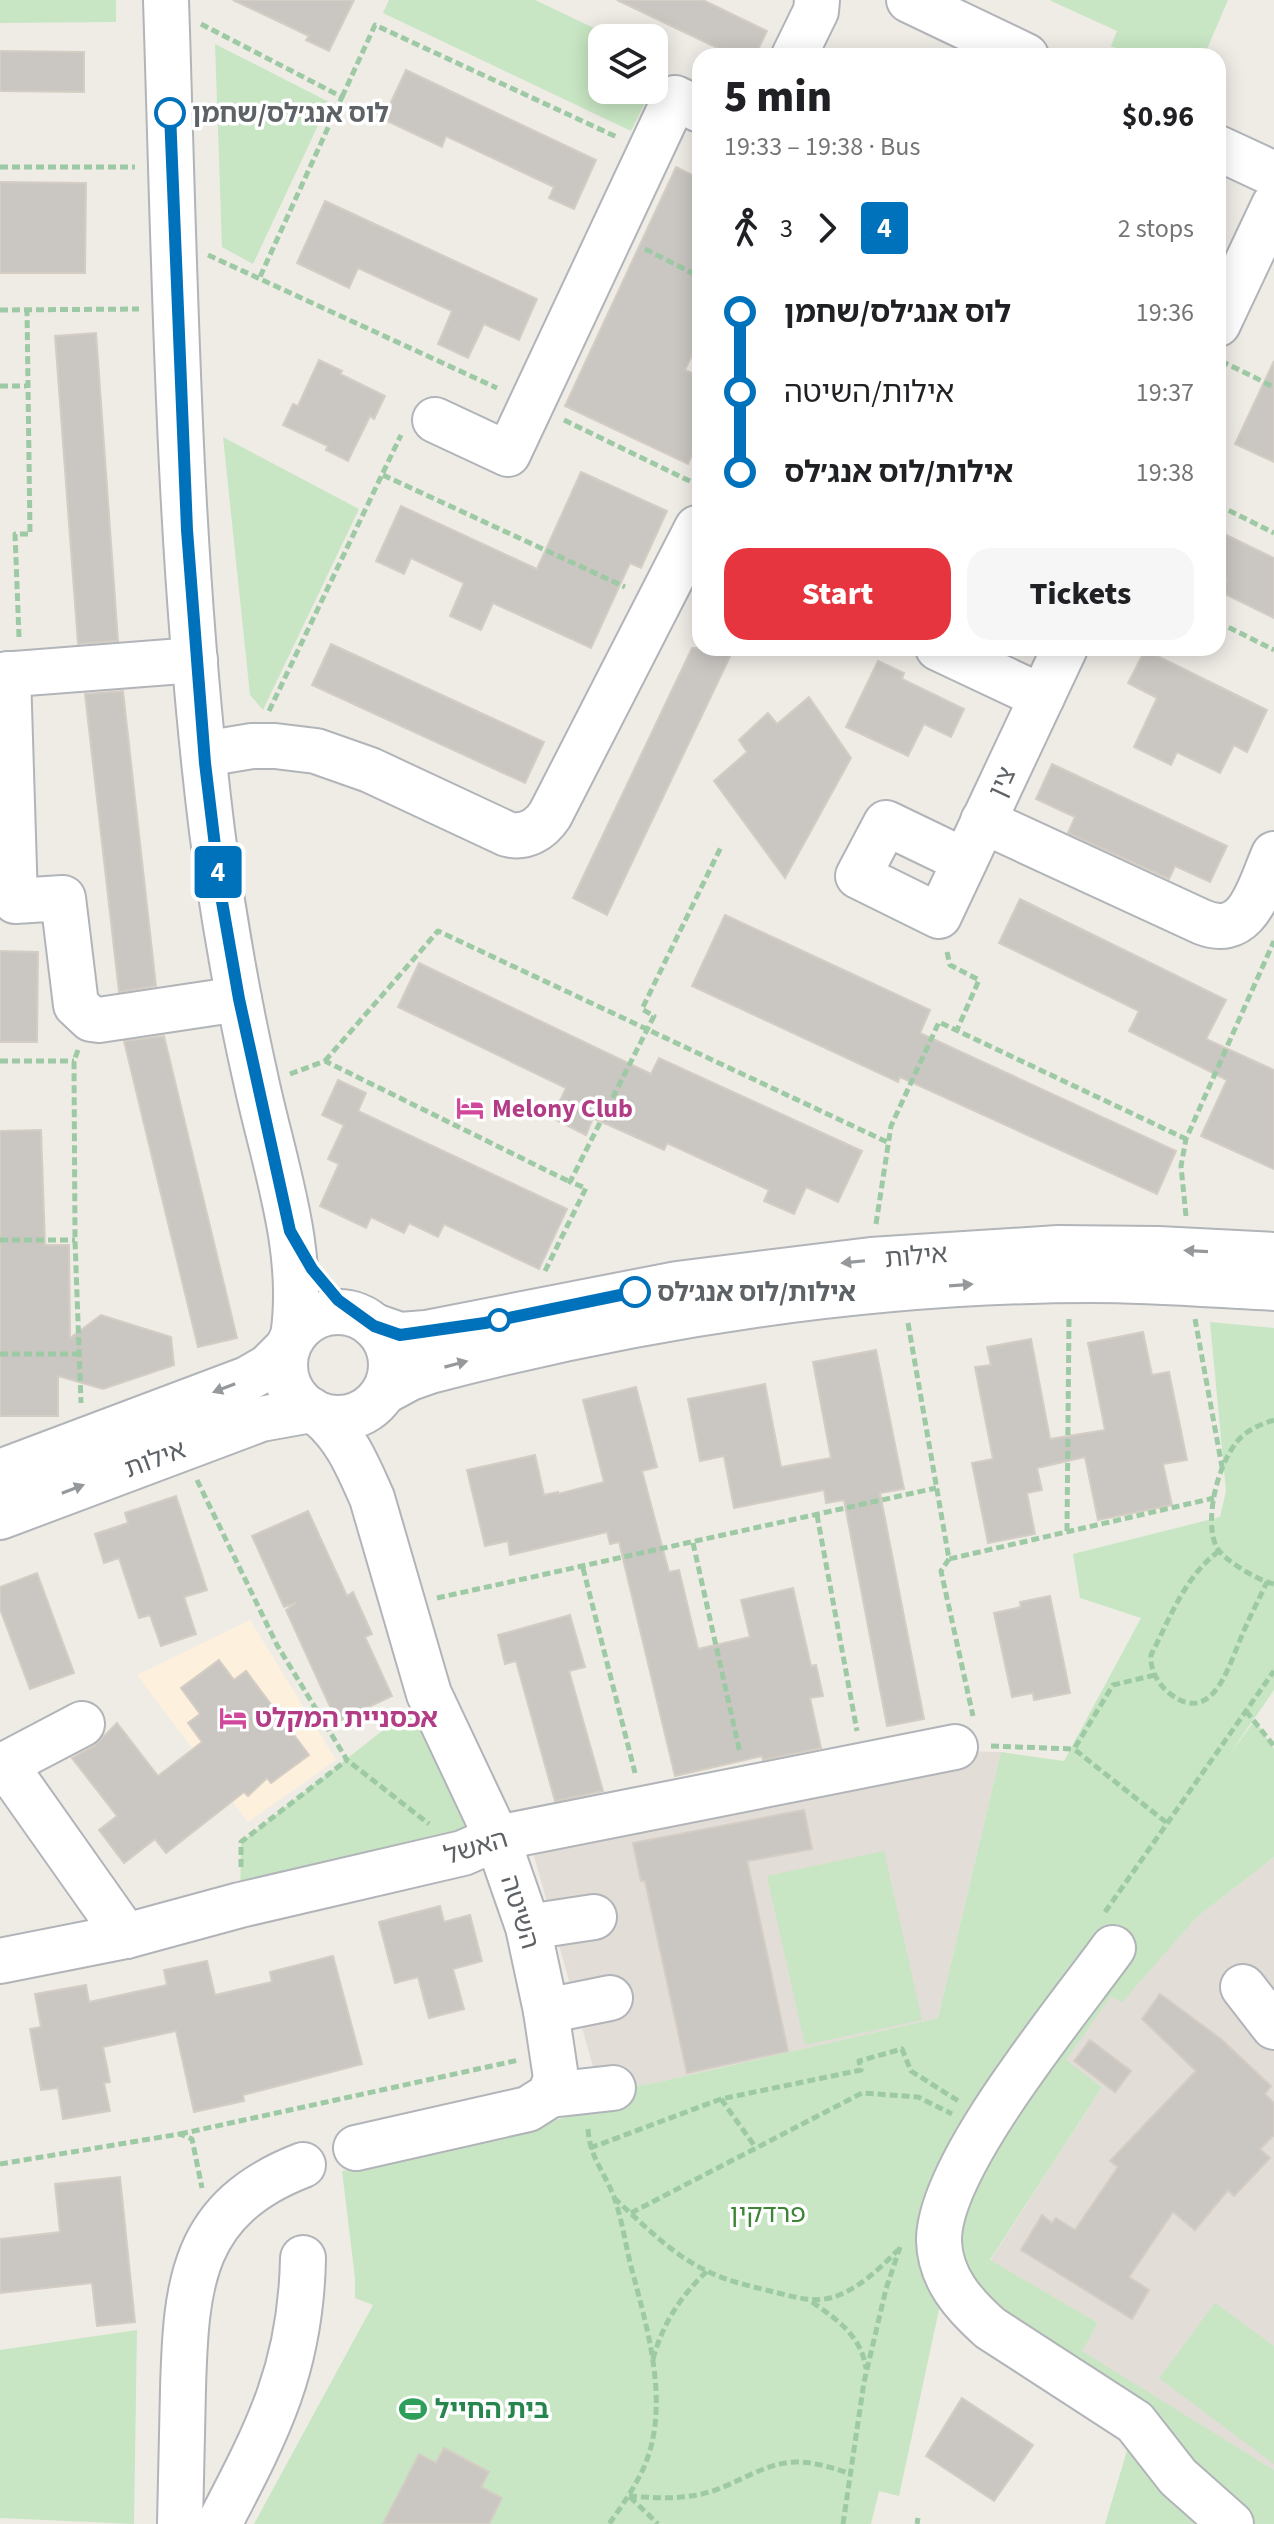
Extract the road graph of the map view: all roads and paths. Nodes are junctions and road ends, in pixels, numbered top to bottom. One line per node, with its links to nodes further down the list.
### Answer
1 (817, 0): 4 (street)
2 (909, 0): 5 (street)
3 (166, 3): 6 (path); 10 (street)
4 (798, 48)
5 (1009, 48)
6 (342, 97): 8 (path); 17 (path)
7 (692, 106): 8 (street)
8 (650, 152): 14 (street)
9 (1226, 152): 12 (street)
10 (172, 166): 11 (path); 15 (street)
11 (0, 167)
12 (1274, 174)
13 (1274, 205): 18 (street)
14 (612, 233): 16 (path); 26 (street)
15 (174, 239): 17 (path); 19 (street)
16 (692, 273)
17 (259, 279): 26 (path)
18 (1226, 307)
19 (177, 308): 21 (path); 38 (street)
20 (0, 310): 21 (path)
21 (27, 310): 24 (path)
22 (1226, 364): 25 (path)
23 (0, 386): 24 (path)
24 (26, 386): 39 (path)
25 (1274, 387)
26 (531, 404): 27 (street); 29 (path)
27 (435, 420): 28 (path)
28 (383, 475): 33 (path); 41 (path)
29 (692, 503)
30 (1226, 509): 32 (path)
31 (692, 521): 33 (street)
32 (1274, 533)
33 (658, 602): 41 (street)
34 (1226, 626): 35 (path)
35 (1274, 650)
36 (955, 656): 40 (street)
37 (1061, 656): 40 (street, צין)
38 (195, 660): 39 (street); 42 (street)
39 (10, 674): 50 (street)
40 (1042, 697): 43 (street, צין)
41 (252, 746): 42 (street)
42 (204, 754): 49 (street)
43 (983, 821): 45 (street); 46 (street, צין)
44 (721, 847): 51 (path)
45 (1274, 854)
46 (965, 861): 47 (street, צין); 47 (street)
47 (939, 916): 52 (path)
48 (1274, 940): 57 (path)
49 (239, 999): 50 (street); 56 (street)
50 (91, 1019): 54 (path)
51 (647, 1029): 55 (path); 58 (path); 59 (path)
52 (957, 1030): 57 (path); 58 (path)
53 (0, 1061): 54 (path)
54 (74, 1061): 62 (path)
55 (325, 1061): 56 (path); 59 (path)
56 (257, 1087): 60 (street)
57 (1186, 1139): 65 (path)
58 (887, 1142): 64 (path)
59 (570, 1182): 69 (path)
60 (290, 1231): 70 (street); 71 (street)
61 (0, 1240): 62 (path)
62 (75, 1240): 73 (path)
63 (1274, 1255): 65 (street, אילות, one-way to 65)
64 (871, 1260): 65 (street, אילות); 69 (street, אילות, one-way to 69)
65 (1189, 1267): 66 (street, אילות); 67 (street, אילות); 79 (path)
66 (1070, 1280): 68 (street, אילות, one-way to 66); 86 (path)
67 (1274, 1288)
68 (903, 1290): 74 (street, אילות, one-way to 68); 81 (path)
69 (523, 1314): 70 (street, אילות)
70 (365, 1321): 71 (street); 74 (street)
71 (291, 1342): 75 (street); 77 (street, אילות, one-way to 77)
72 (0, 1354): 73 (path)
73 (79, 1354): 77 (path)
74 (380, 1396): 75 (street); 82 (street, השיטה)
75 (316, 1412): 78 (street, אילות); 82 (street, השיטה)
76 (1274, 1420): 79 (path)
77 (83, 1441): 80 (street, אילות)
78 (182, 1451): 85 (street, אילות, one-way to 78); 99 (path)
79 (1222, 1468): 83 (path)
80 (0, 1472)
81 (936, 1488): 84 (path); 89 (path)
82 (372, 1498): 92 (street, השיטה)
83 (1214, 1498): 86 (path); 88 (path)
84 (817, 1515): 87 (path); 100 (path)
85 (0, 1517)
86 (1067, 1531): 89 (path)
87 (693, 1543): 90 (path); 102 (path)
88 (1219, 1551): 91 (path); 93 (path)
89 (949, 1559): 96 (path)
90 (583, 1568): 92 (path); 103 (path)
91 (1270, 1583): 93 (path)
92 (403, 1606): 105 (street, השיטה)
93 (1155, 1675): 98 (path)
94 (1246, 1711): 97 (path)
95 (82, 1724): 101 (street)
96 (964, 1732): 98 (path); 100 (street, האשל)
97 (1274, 1746)
98 (1074, 1749): 104 (path)
99 (347, 1760): 105 (path); 106 (path)
100 (863, 1765): 102 (street, האשל)
101 (3, 1766): 109 (street)
102 (748, 1788): 103 (street, האשל)
103 (643, 1808): 105 (street, האשל)
104 (1167, 1823)
105 (480, 1846): 106 (street, האשל); 108 (street, השיטה)
106 (240, 1905): 109 (street, האשל)
107 (594, 1917): 108 (street)
108 (528, 1927): 115 (street, השיטה)
109 (126, 1936): 111 (street, האשל)
110 (1113, 1948): 142 (street)
111 (0, 1961)
112 (1243, 1987): 114 (street)
113 (610, 1998): 115 (street)
114 (1274, 2027)
115 (549, 2053): 116 (street); 121 (path); 122 (street)
116 (613, 2088)
117 (721, 2099): 118 (path); 123 (path); 124 (path)
118 (968, 2106)
119 (960, 2118): 124 (path)
120 (588, 2129): 123 (path)
121 (180, 2134): 125 (path); 129 (path)
122 (356, 2148)
123 (590, 2148): 127 (path)
124 (756, 2148): 128 (path)
125 (0, 2164)
126 (303, 2165): 129 (street)
127 (614, 2197): 128 (path); 134 (path)
128 (631, 2213): 132 (path)
129 (212, 2232): 138 (street)
130 (900, 2248): 133 (path)
131 (303, 2258): 139 (street)
132 (707, 2271): 133 (path); 134 (path)
133 (812, 2301): 135 (path)
134 (653, 2360): 137 (path)
135 (866, 2373)
136 (851, 2474): 137 (path)
137 (629, 2496): 140 (path); 141 (path)
138 (180, 2524)
139 (219, 2524)
140 (609, 2524)
141 (658, 2524)
142 (1231, 2524)

